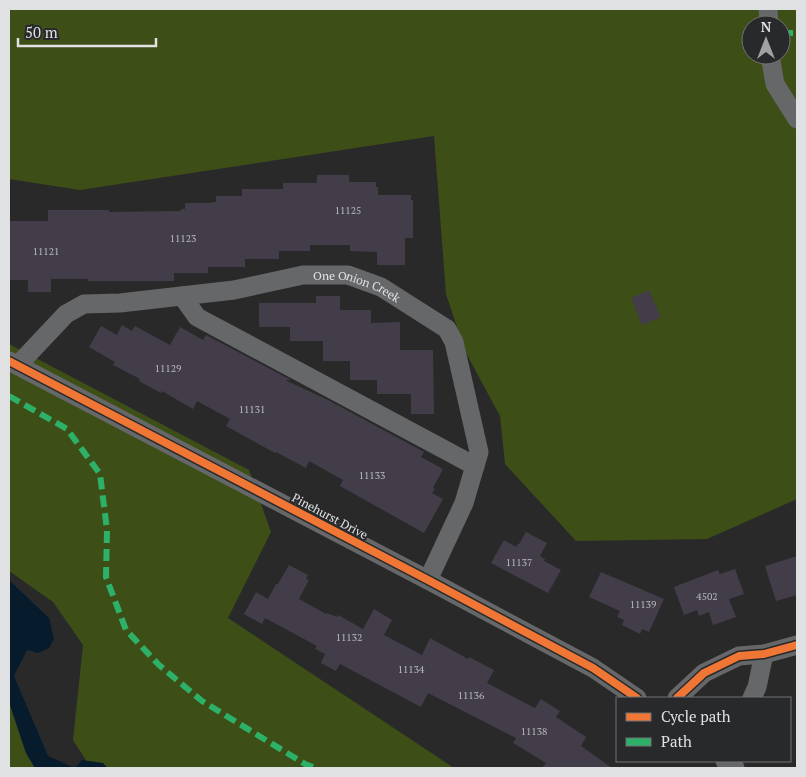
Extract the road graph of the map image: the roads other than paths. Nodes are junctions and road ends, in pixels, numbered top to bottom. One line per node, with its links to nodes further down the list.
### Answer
1 (772, 65): 2 (street)
2 (797, 118)
3 (182, 296): 4 (street, One Onion Creek); 5 (street); 5 (street, One Onion Creek)
4 (13, 363): 6 (street, Pinehurst Drive)
5 (475, 466): 6 (street, One Onion Creek)
6 (428, 580): 9 (street, Pinehurst Drive)
7 (797, 645): 8 (street)
8 (764, 654): 10 (street); 11 (street)
9 (636, 697)
10 (678, 697)
11 (752, 697)

